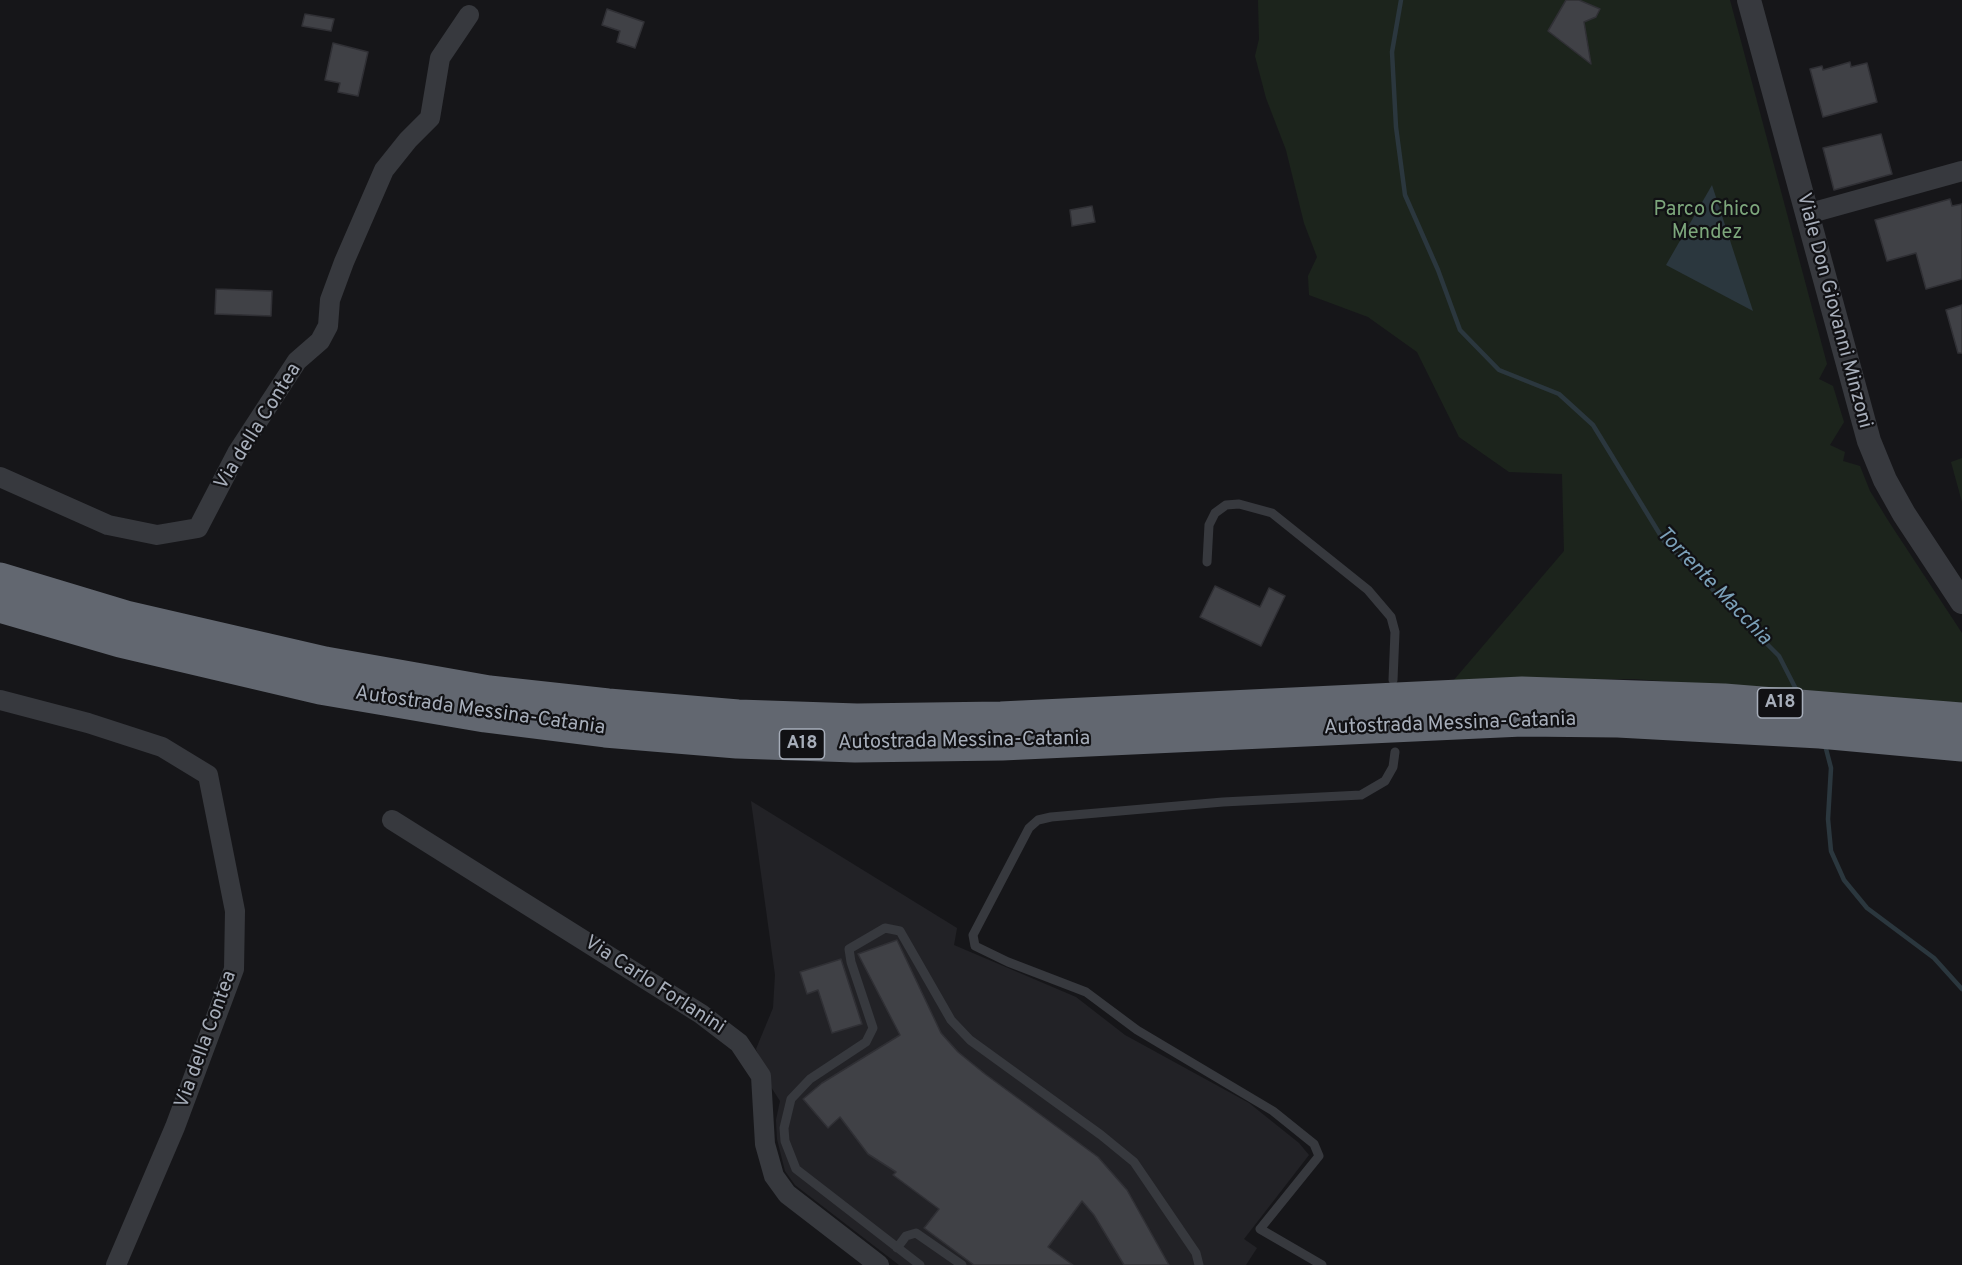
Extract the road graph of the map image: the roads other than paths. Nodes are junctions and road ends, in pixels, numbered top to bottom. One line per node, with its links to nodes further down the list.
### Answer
1 (1749, 0): 4 (street, Viale Don Giovanni Minzoni)
2 (469, 15): 5 (street, Via della Contea)
3 (1962, 171): 4 (street)
4 (1807, 214): 8 (street, Viale Don Giovanni Minzoni)
5 (0, 477)
6 (1207, 562): 11 (lane)
7 (0, 579): 12 (highway, Autostrada Messina-Catania / A18)
8 (1962, 602)
9 (0, 606): 12 (highway, Autostrada Messina-Catania / A18)
10 (0, 700): 17 (street, Via della Contea)
11 (1396, 714): 11 (lane); 12 (highway, Autostrada Messina-Catania / A18); 13 (highway, Autostrada Messina-Catania / A18); 14 (highway, Autostrada Messina-Catania / A18); 22 (lane)
12 (1309, 716): 12 (lane)
13 (1962, 719)
14 (1962, 745)
15 (392, 820): 18 (street, Via Carlo Forlanini)
16 (897, 1248): 19 (lane); 20 (lane); 21 (lane)
17 (116, 1265)
18 (879, 1265)
19 (920, 1265)
20 (962, 1265)
21 (1199, 1265)
22 (1322, 1265)

